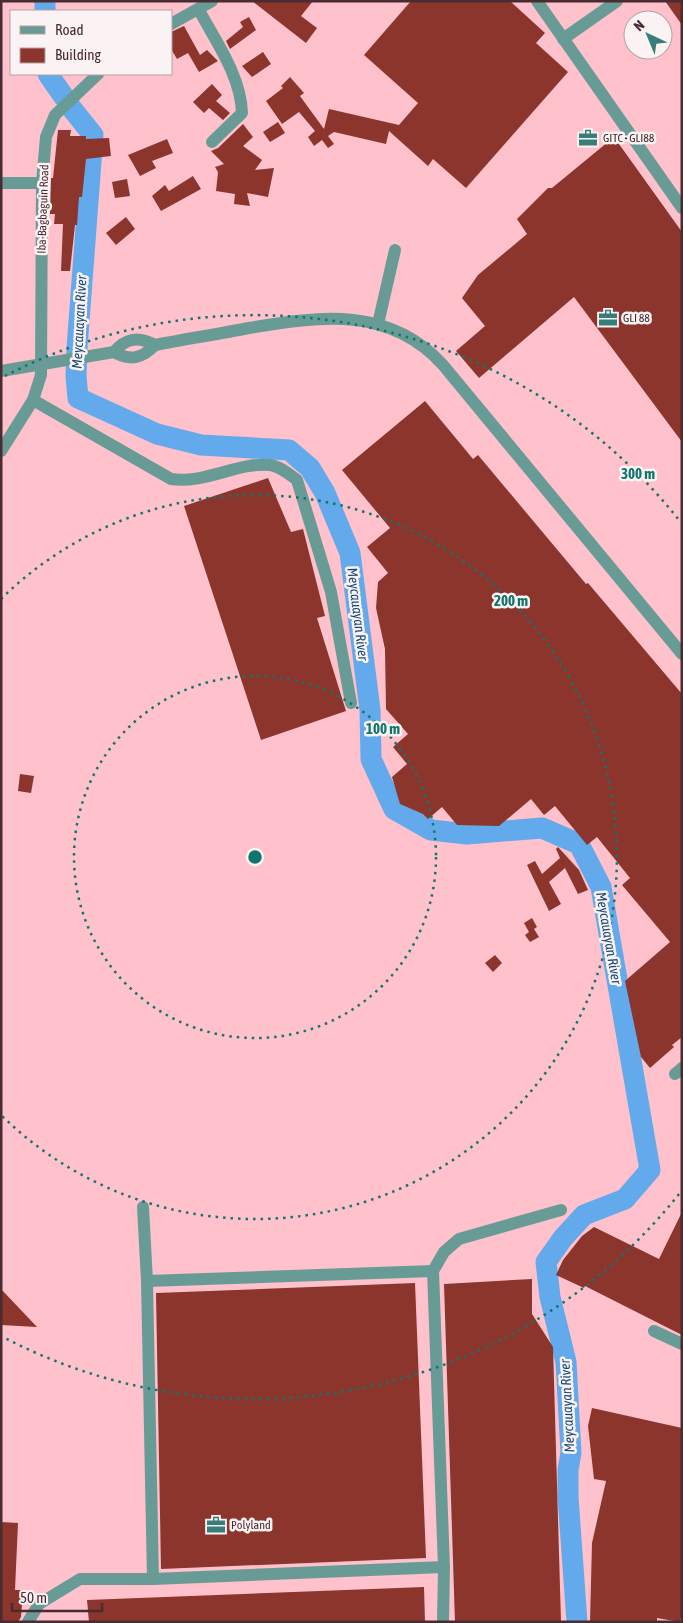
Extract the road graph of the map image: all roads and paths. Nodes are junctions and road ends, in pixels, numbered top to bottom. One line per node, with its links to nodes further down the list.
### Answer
1 (212, 1): 4 (street)
2 (537, 1): 6 (street)
3 (617, 1): 6 (street)
4 (199, 10): 5 (street); 8 (street)
5 (172, 24)
6 (564, 39): 11 (street)
7 (97, 75): 10 (street, Iba-Bagbaguin Road)
8 (212, 142)
9 (1, 183): 10 (street)
10 (42, 183): 14 (street, Iba-Bagbaguin Road)
11 (682, 208)
12 (395, 250): 13 (street)
13 (378, 324): 14 (street); 18 (street)
14 (41, 365): 15 (street); 16 (street, Iba-Bagbaguin Road)
15 (1, 371)
16 (32, 400): 17 (street, Iba-Bagbaguin Road); 19 (street)
17 (1, 451)
18 (682, 654)
19 (351, 703)
20 (143, 1207): 23 (street)
21 (560, 1210): 22 (street)
22 (433, 1271): 23 (street); 26 (street)
23 (147, 1281): 27 (street)
24 (654, 1331): 25 (street)
25 (682, 1344)
26 (444, 1567): 27 (street); 29 (street)
27 (153, 1579): 28 (street)
28 (28, 1622)
29 (443, 1622)

